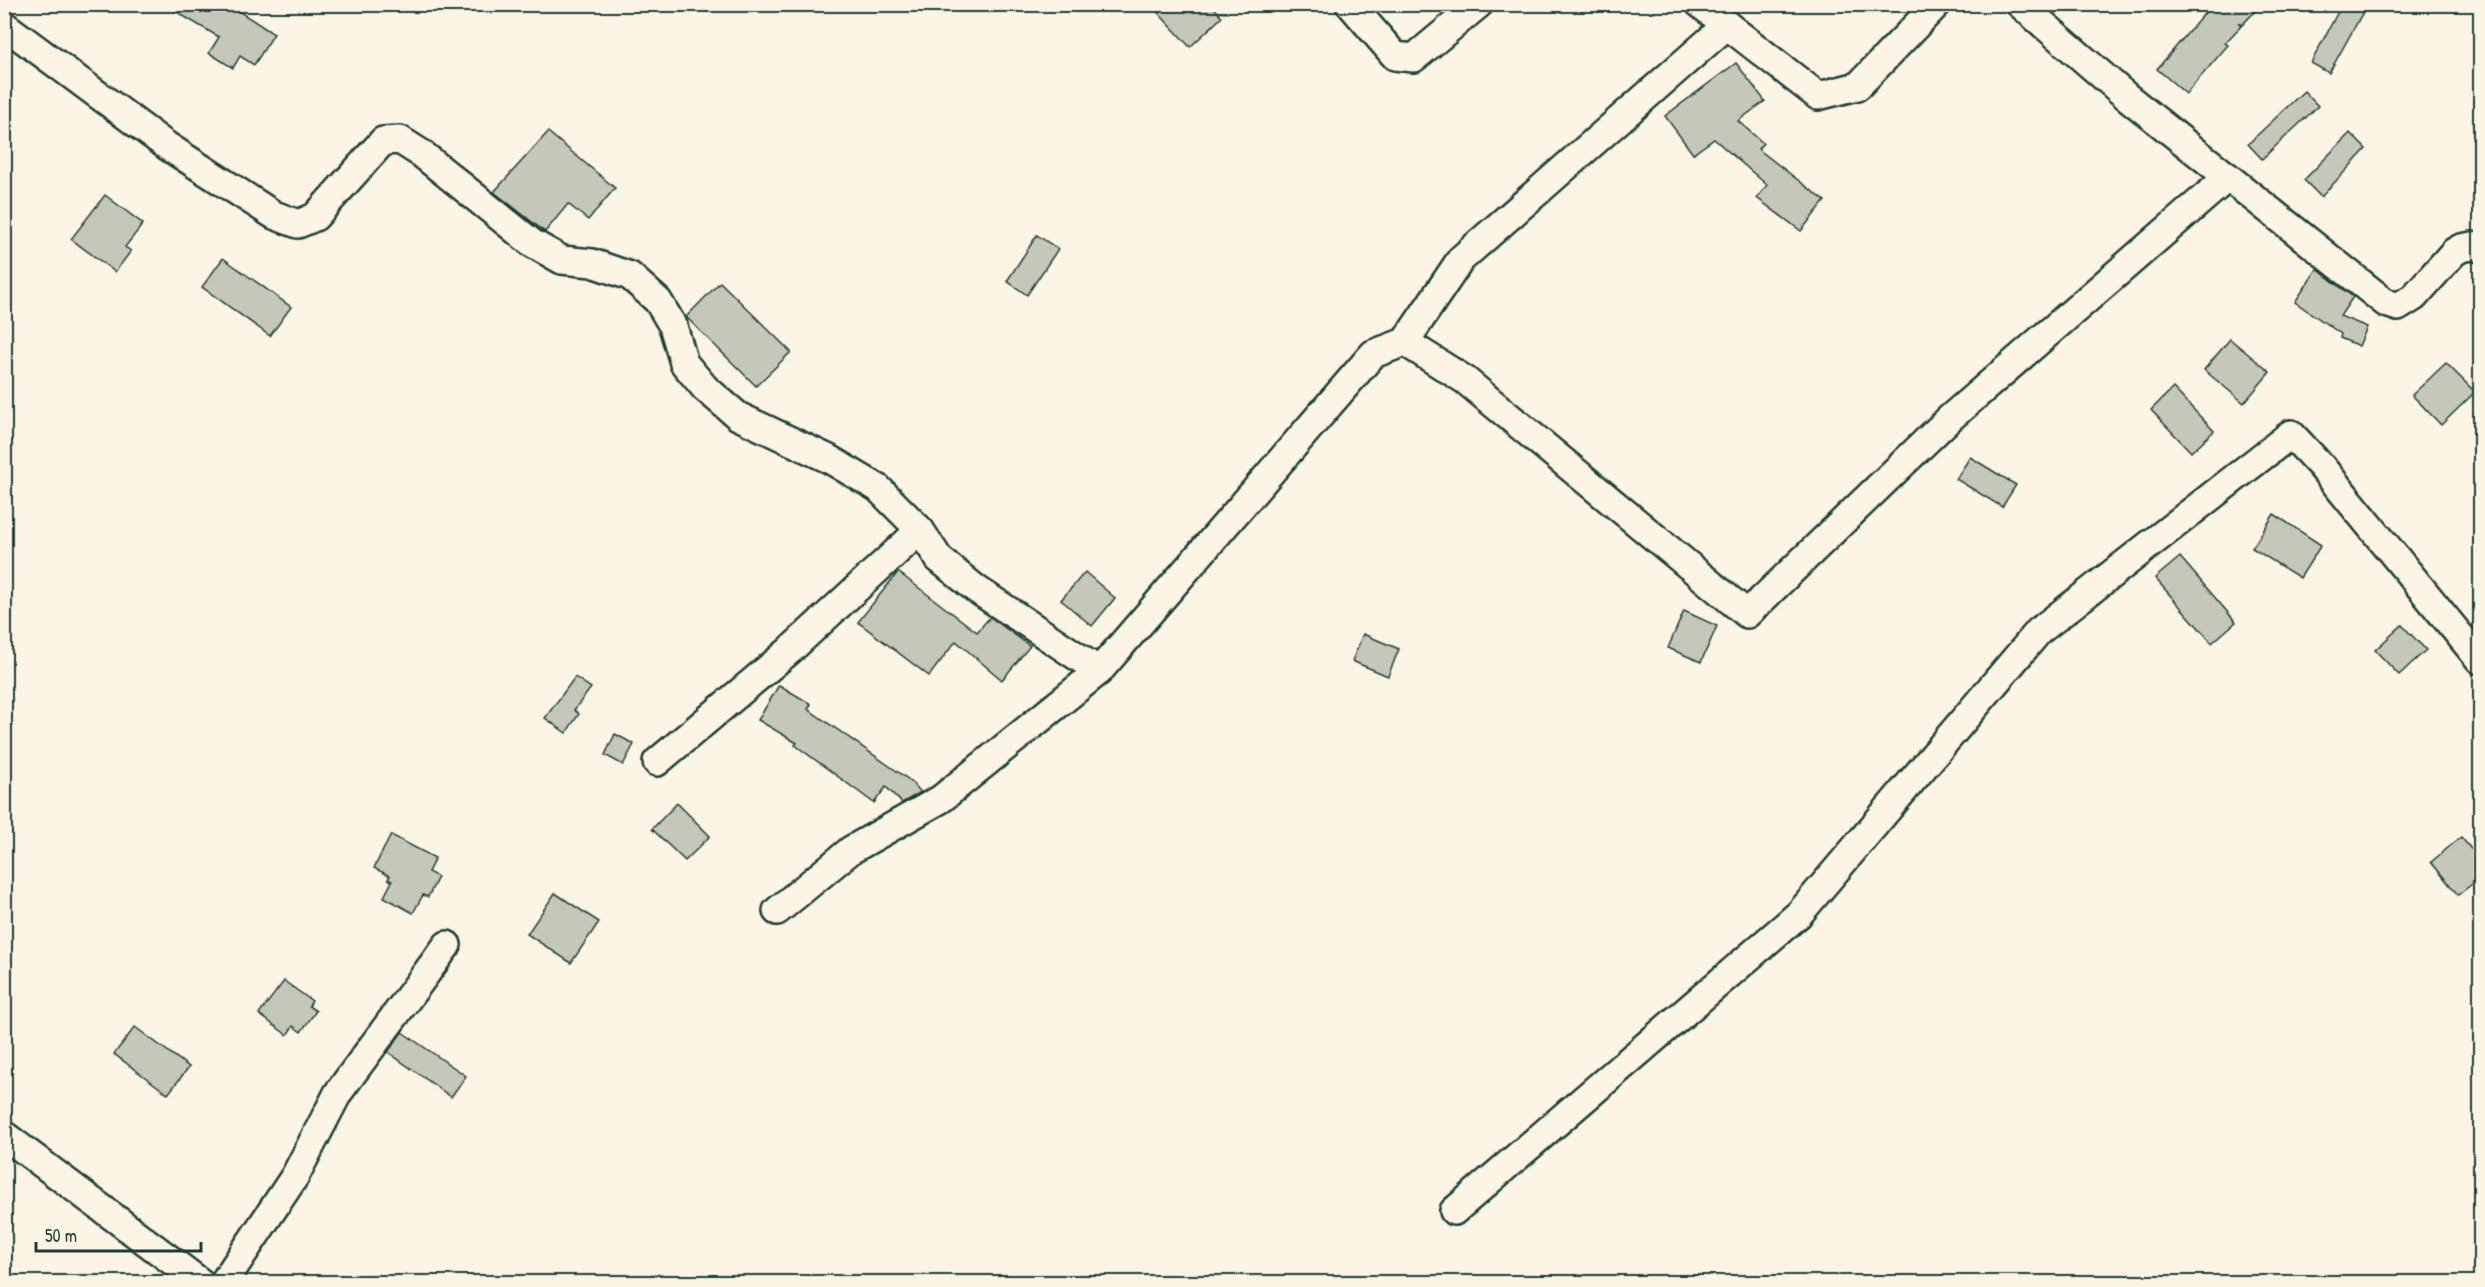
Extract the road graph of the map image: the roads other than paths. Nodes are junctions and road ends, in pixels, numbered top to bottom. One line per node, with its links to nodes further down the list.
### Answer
1 (1350, 4): 2 (street)
2 (1479, 4)
3 (1700, 4): 7 (street)
4 (1937, 4): 7 (street)
5 (2020, 4): 8 (street)
6 (4, 25): 11 (street)
7 (1727, 25): 10 (street)
8 (2228, 177): 9 (street); 10 (street)
9 (2481, 248)
10 (1405, 342): 13 (street)
11 (920, 530): 13 (street); 14 (street)
12 (2481, 660): 18 (street)
13 (1099, 671): 15 (street)
14 (657, 762)
15 (777, 911)
16 (447, 945): 20 (street)
17 (4, 1135): 19 (street)
18 (1454, 1211)
19 (200, 1282)
20 (224, 1282)

